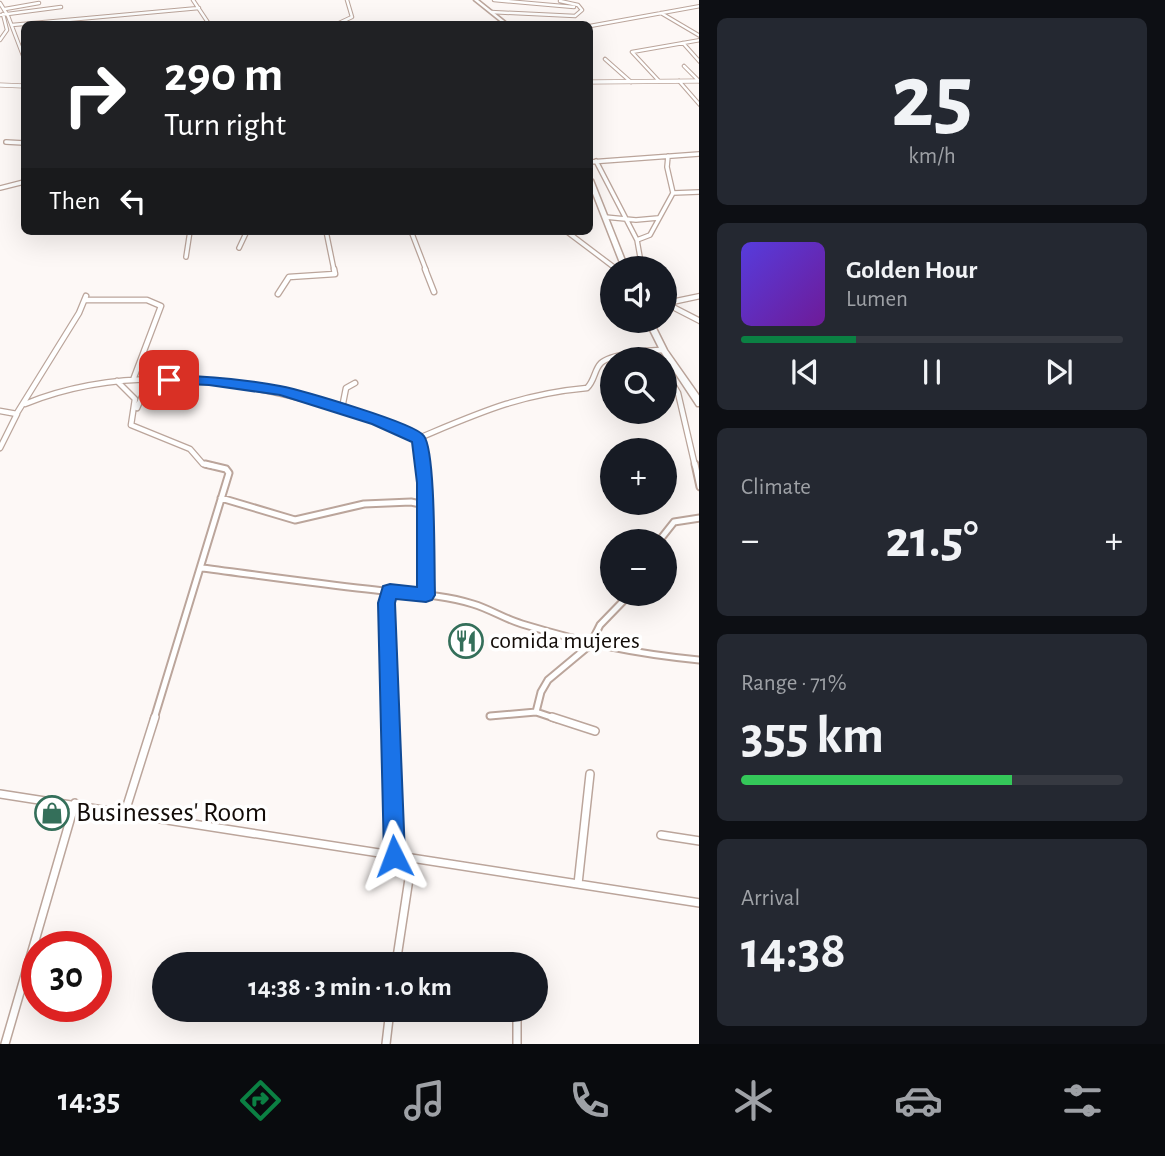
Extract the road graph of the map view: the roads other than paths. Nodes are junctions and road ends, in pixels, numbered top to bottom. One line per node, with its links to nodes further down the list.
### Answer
1 (193, 0): 13 (street)
2 (347, 0): 20 (street)
3 (476, 0): 14 (main road)
4 (494, 0): 6 (street)
5 (560, 0): 10 (street); 12 (street)
6 (520, 1): 10 (street)
7 (0, 3): 15 (street)
8 (39, 3): 15 (street)
9 (61, 6): 15 (street)
10 (563, 6): 12 (street)
11 (699, 6): 16 (street)
12 (581, 7): 17 (street)
13 (199, 8): 18 (street); 19 (street)
14 (491, 12): 17 (street); 21 (main road)
15 (4, 13): 24 (street); 27 (street)
16 (661, 13): 25 (street); 26 (street)
17 (539, 15): 22 (street)
18 (56, 21)
19 (207, 21)
20 (343, 21)
21 (502, 21)
22 (539, 21)
23 (21, 24): 24 (street)
24 (12, 25): 29 (street)
25 (593, 25)
26 (699, 38): 28 (street)
27 (0, 40)
28 (683, 43): 31 (street); 33 (street)
29 (21, 50)
30 (605, 59): 37 (street)
31 (699, 62)
32 (684, 66): 35 (street)
33 (659, 81): 34 (street); 37 (street)
34 (679, 81): 35 (street); 40 (street)
35 (699, 81)
36 (593, 82): 37 (street)
37 (631, 82)
38 (0, 85): 39 (street)
39 (21, 86)
40 (699, 105)
41 (6, 142): 42 (street)
42 (21, 143)
43 (699, 154): 44 (street)
44 (668, 156): 45 (street); 50 (street)
45 (596, 162): 53 (street)
46 (21, 184): 48 (street)
47 (593, 187): 51 (main road)
48 (0, 188)
49 (699, 192): 50 (street)
50 (673, 193): 52 (street)
51 (605, 217): 53 (street); 61 (main road)
52 (658, 218): 53 (street); 59 (street)
53 (627, 219): 59 (street)
54 (189, 235): 63 (street)
55 (245, 235): 60 (street)
56 (327, 235): 66 (street)
57 (413, 235): 65 (street)
58 (574, 235): 64 (street)
59 (637, 240): 62 (street)
60 (239, 248)
61 (620, 256)
62 (640, 256)
63 (186, 257)
64 (600, 259)
65 (434, 292)
66 (278, 294)
67 (699, 296): 69 (street)
68 (86, 298): 74 (street); 79 (street)
69 (677, 301)
70 (677, 309): 71 (street)
71 (699, 321)
72 (600, 364): 85 (street)
73 (677, 373): 80 (main road)
74 (133, 380): 75 (street); 76 (street)
75 (169, 380): 81 (street); 82 (street)
76 (117, 381): 79 (street); 82 (street)
77 (355, 383): 81 (street)
78 (677, 391): 87 (street)
79 (25, 404): 84 (street)
80 (699, 404)
81 (342, 408): 85 (street)
82 (135, 410): 88 (street)
83 (0, 411): 84 (street)
84 (17, 413): 86 (street)
85 (419, 438): 89 (street)
86 (0, 448)
87 (699, 487)
88 (221, 498): 89 (street); 92 (street)
89 (425, 505): 94 (street)
90 (699, 518): 91 (street)
91 (668, 529)
92 (202, 568): 93 (street); 104 (street)
93 (390, 591): 94 (street); 107 (street)
94 (426, 595): 96 (street)
95 (618, 606): 96 (street)
96 (590, 645): 97 (street); 98 (street)
97 (699, 660)
98 (537, 712): 99 (street); 100 (street)
99 (490, 716)
100 (595, 731)
101 (590, 774): 109 (street)
102 (0, 794): 103 (street)
103 (75, 803): 104 (street); 114 (street)
104 (125, 812): 107 (street)
105 (661, 835): 106 (street)
106 (699, 841)
107 (394, 856): 108 (street)
108 (412, 859): 109 (street); 111 (street)
109 (578, 884): 110 (street)
110 (699, 903)
111 (398, 952)
112 (389, 1022): 115 (street)
113 (517, 1022): 116 (street)
114 (5, 1044)
115 (386, 1044)
116 (517, 1044)

